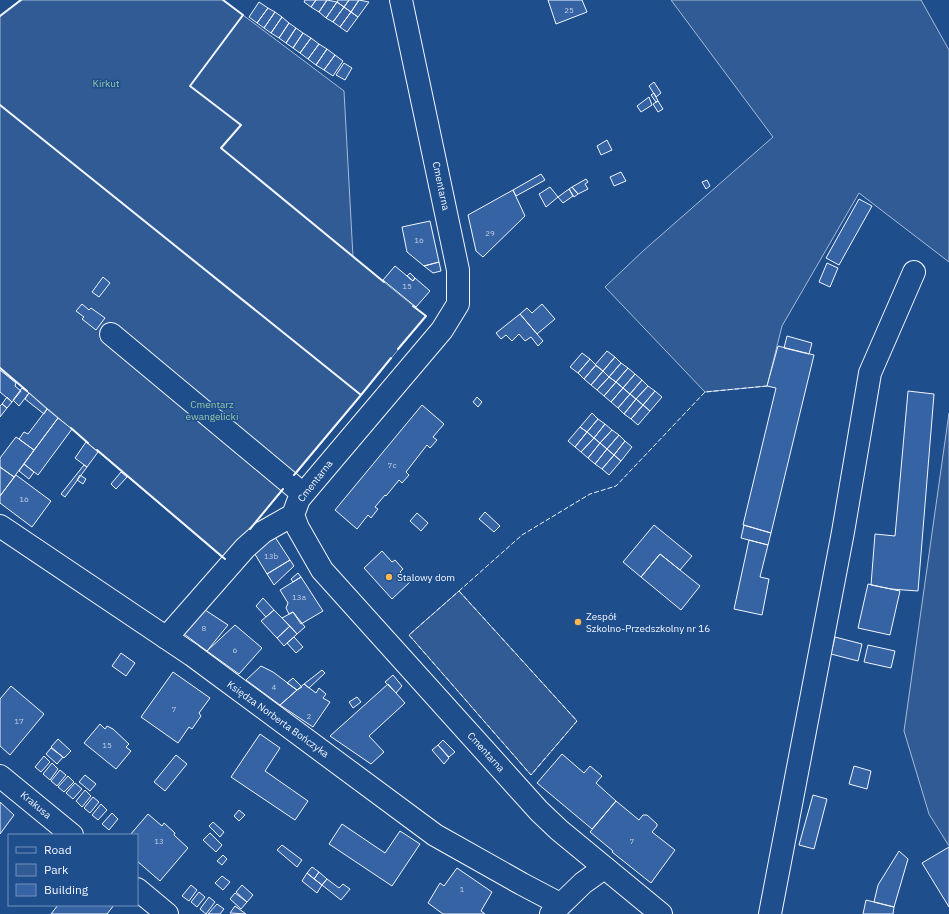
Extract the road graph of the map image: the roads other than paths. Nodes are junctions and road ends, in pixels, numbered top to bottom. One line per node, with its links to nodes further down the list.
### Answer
1 (401, 0): 4 (street, Cmentarna)
2 (914, 272): 15 (street)
3 (111, 334): 4 (street)
4 (303, 494): 5 (street, Cmentarna)
5 (293, 515): 7 (street); 10 (street, Cmentarna)
6 (0, 526): 7 (street, Księdza Norberta Bończyka)
7 (166, 638): 12 (street, Księdza Norberta Bończyka)
8 (0, 776): 9 (street, Krakusa)
9 (71, 834)
10 (604, 868): 12 (street); 14 (street, Cmentarna)
11 (138, 890): 13 (street)
12 (555, 909)
13 (167, 914)
14 (661, 914)
15 (770, 914)

